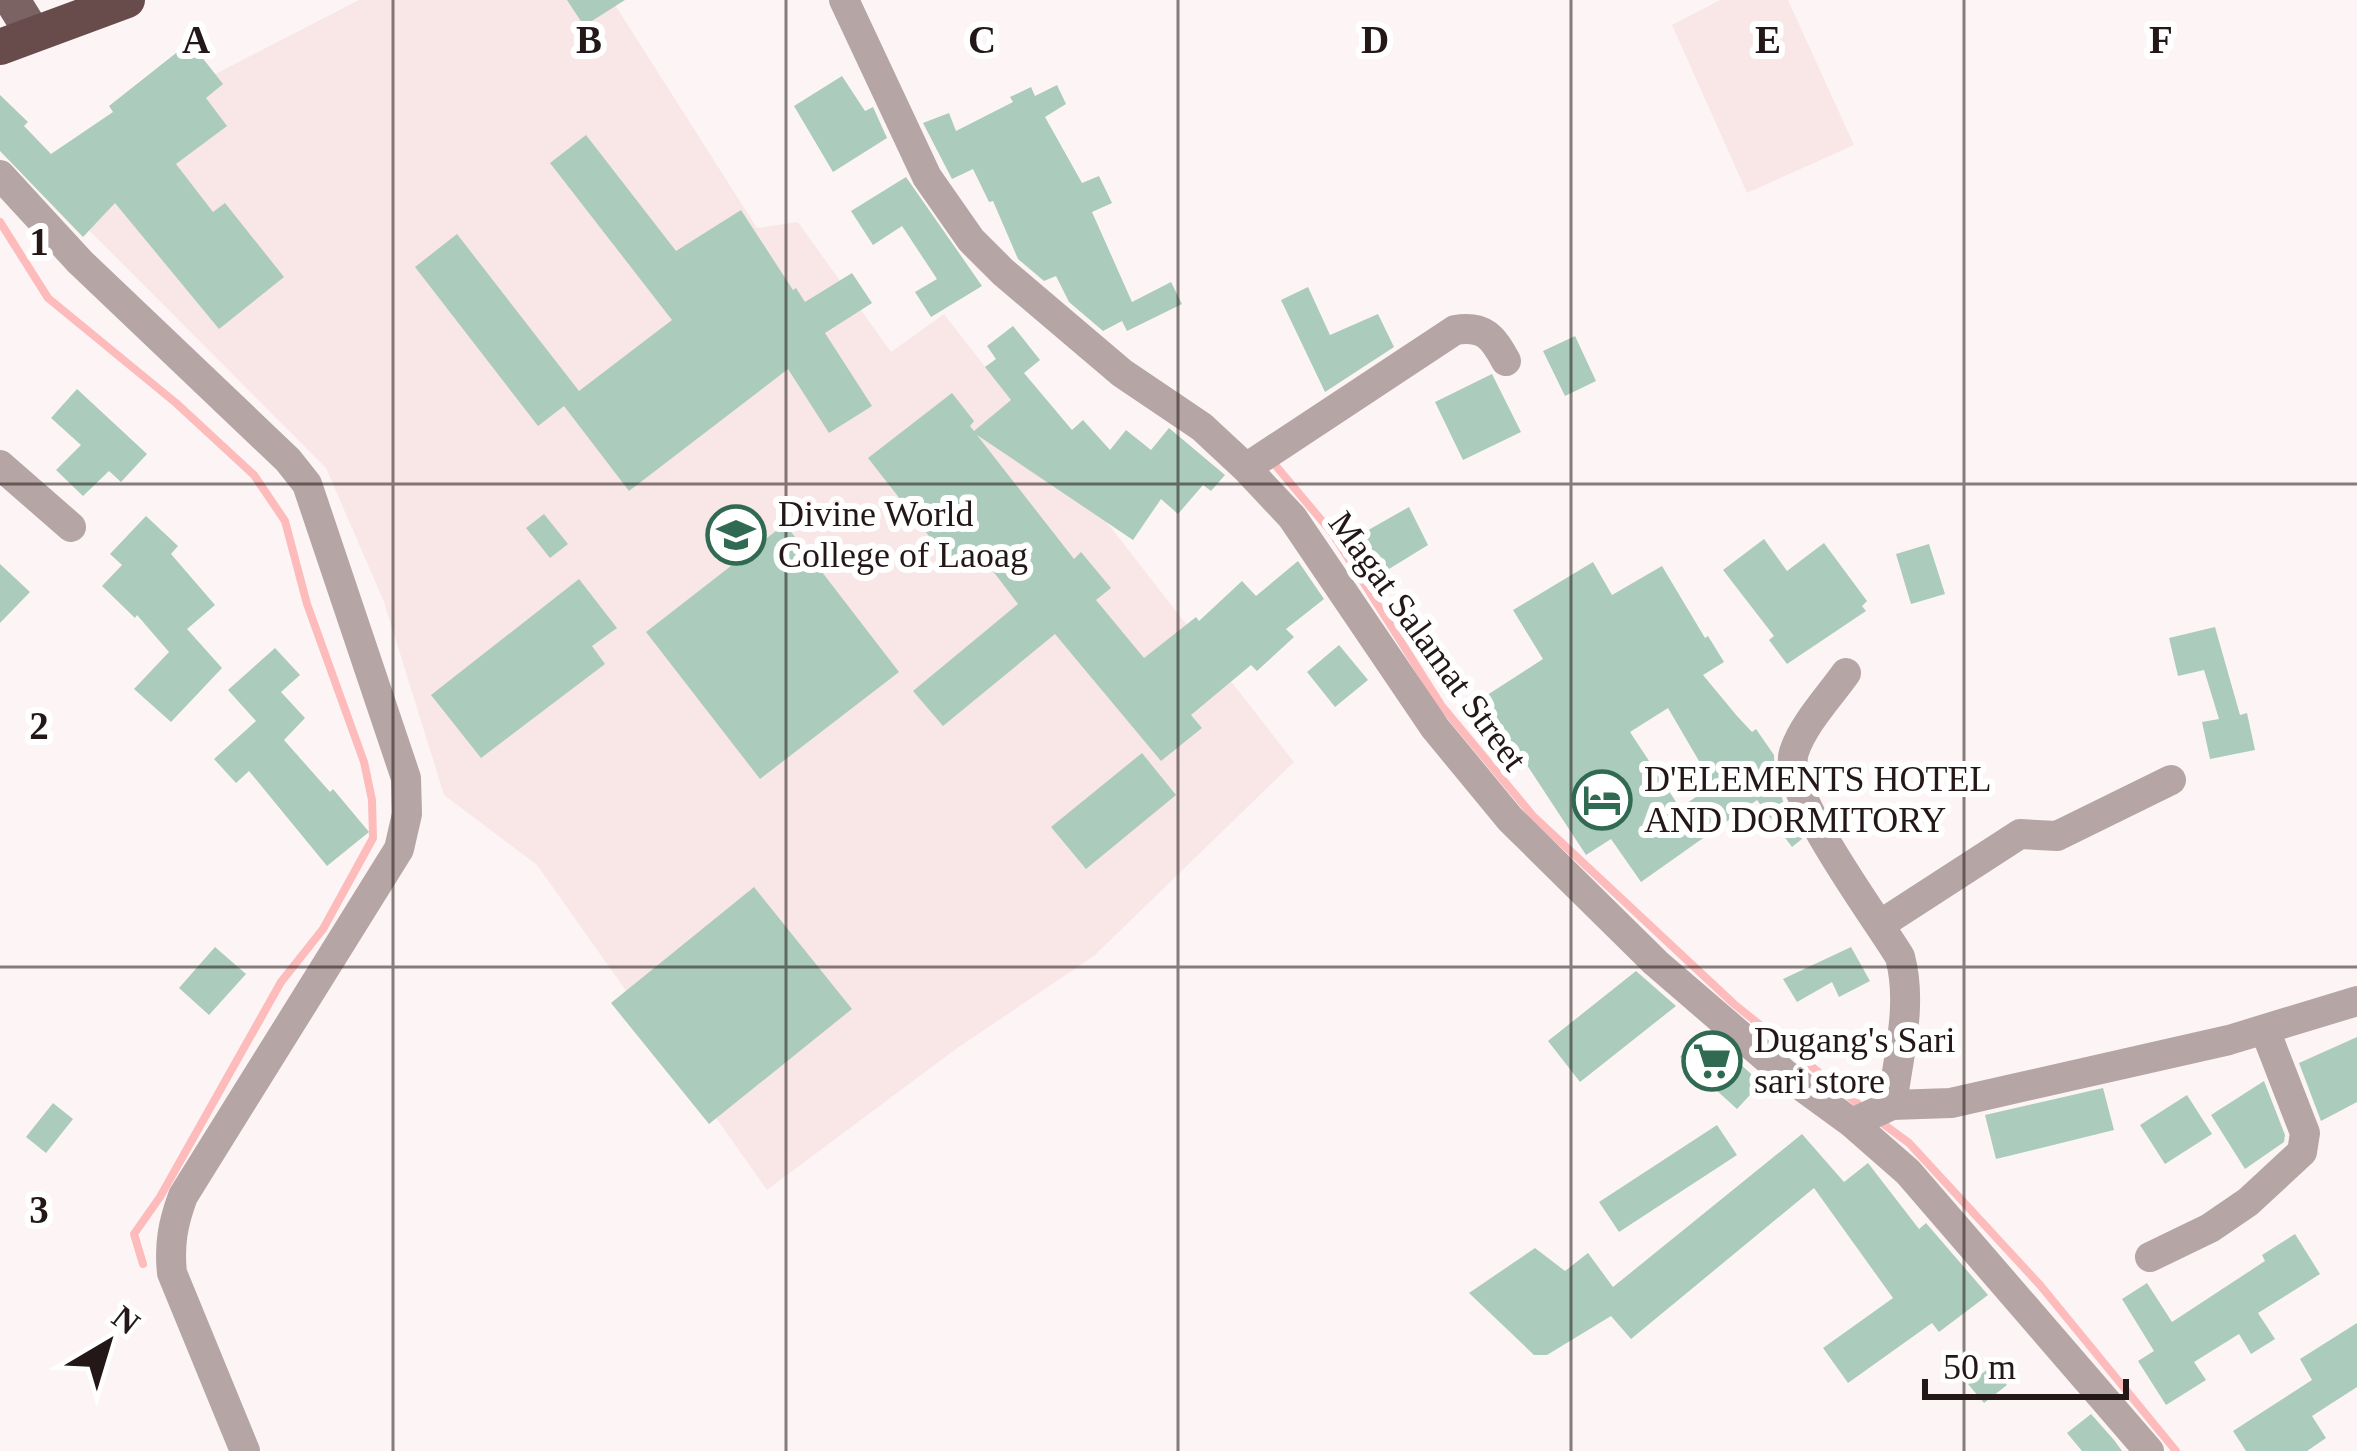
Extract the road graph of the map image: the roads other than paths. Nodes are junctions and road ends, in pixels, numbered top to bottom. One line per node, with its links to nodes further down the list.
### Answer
1 (12, 0): 4 (main road)
2 (127, 0): 4 (highway)
3 (844, 0): 8 (street, Magat Salamat Street)
4 (17, 41)
5 (0, 175): 17 (street)
6 (1506, 361): 8 (street)
7 (0, 465): 9 (street)
8 (1246, 468): 15 (street, Magat Salamat Street)
9 (71, 527)
10 (1846, 673): 12 (street)
11 (2171, 780): 12 (street)
12 (1881, 925): 15 (street)
13 (2357, 1001): 14 (street)
14 (2265, 1030): 15 (street); 16 (street)
15 (1871, 1114): 18 (street, Magat Salamat Street)
16 (2150, 1257)
17 (245, 1451)
18 (2149, 1451)

